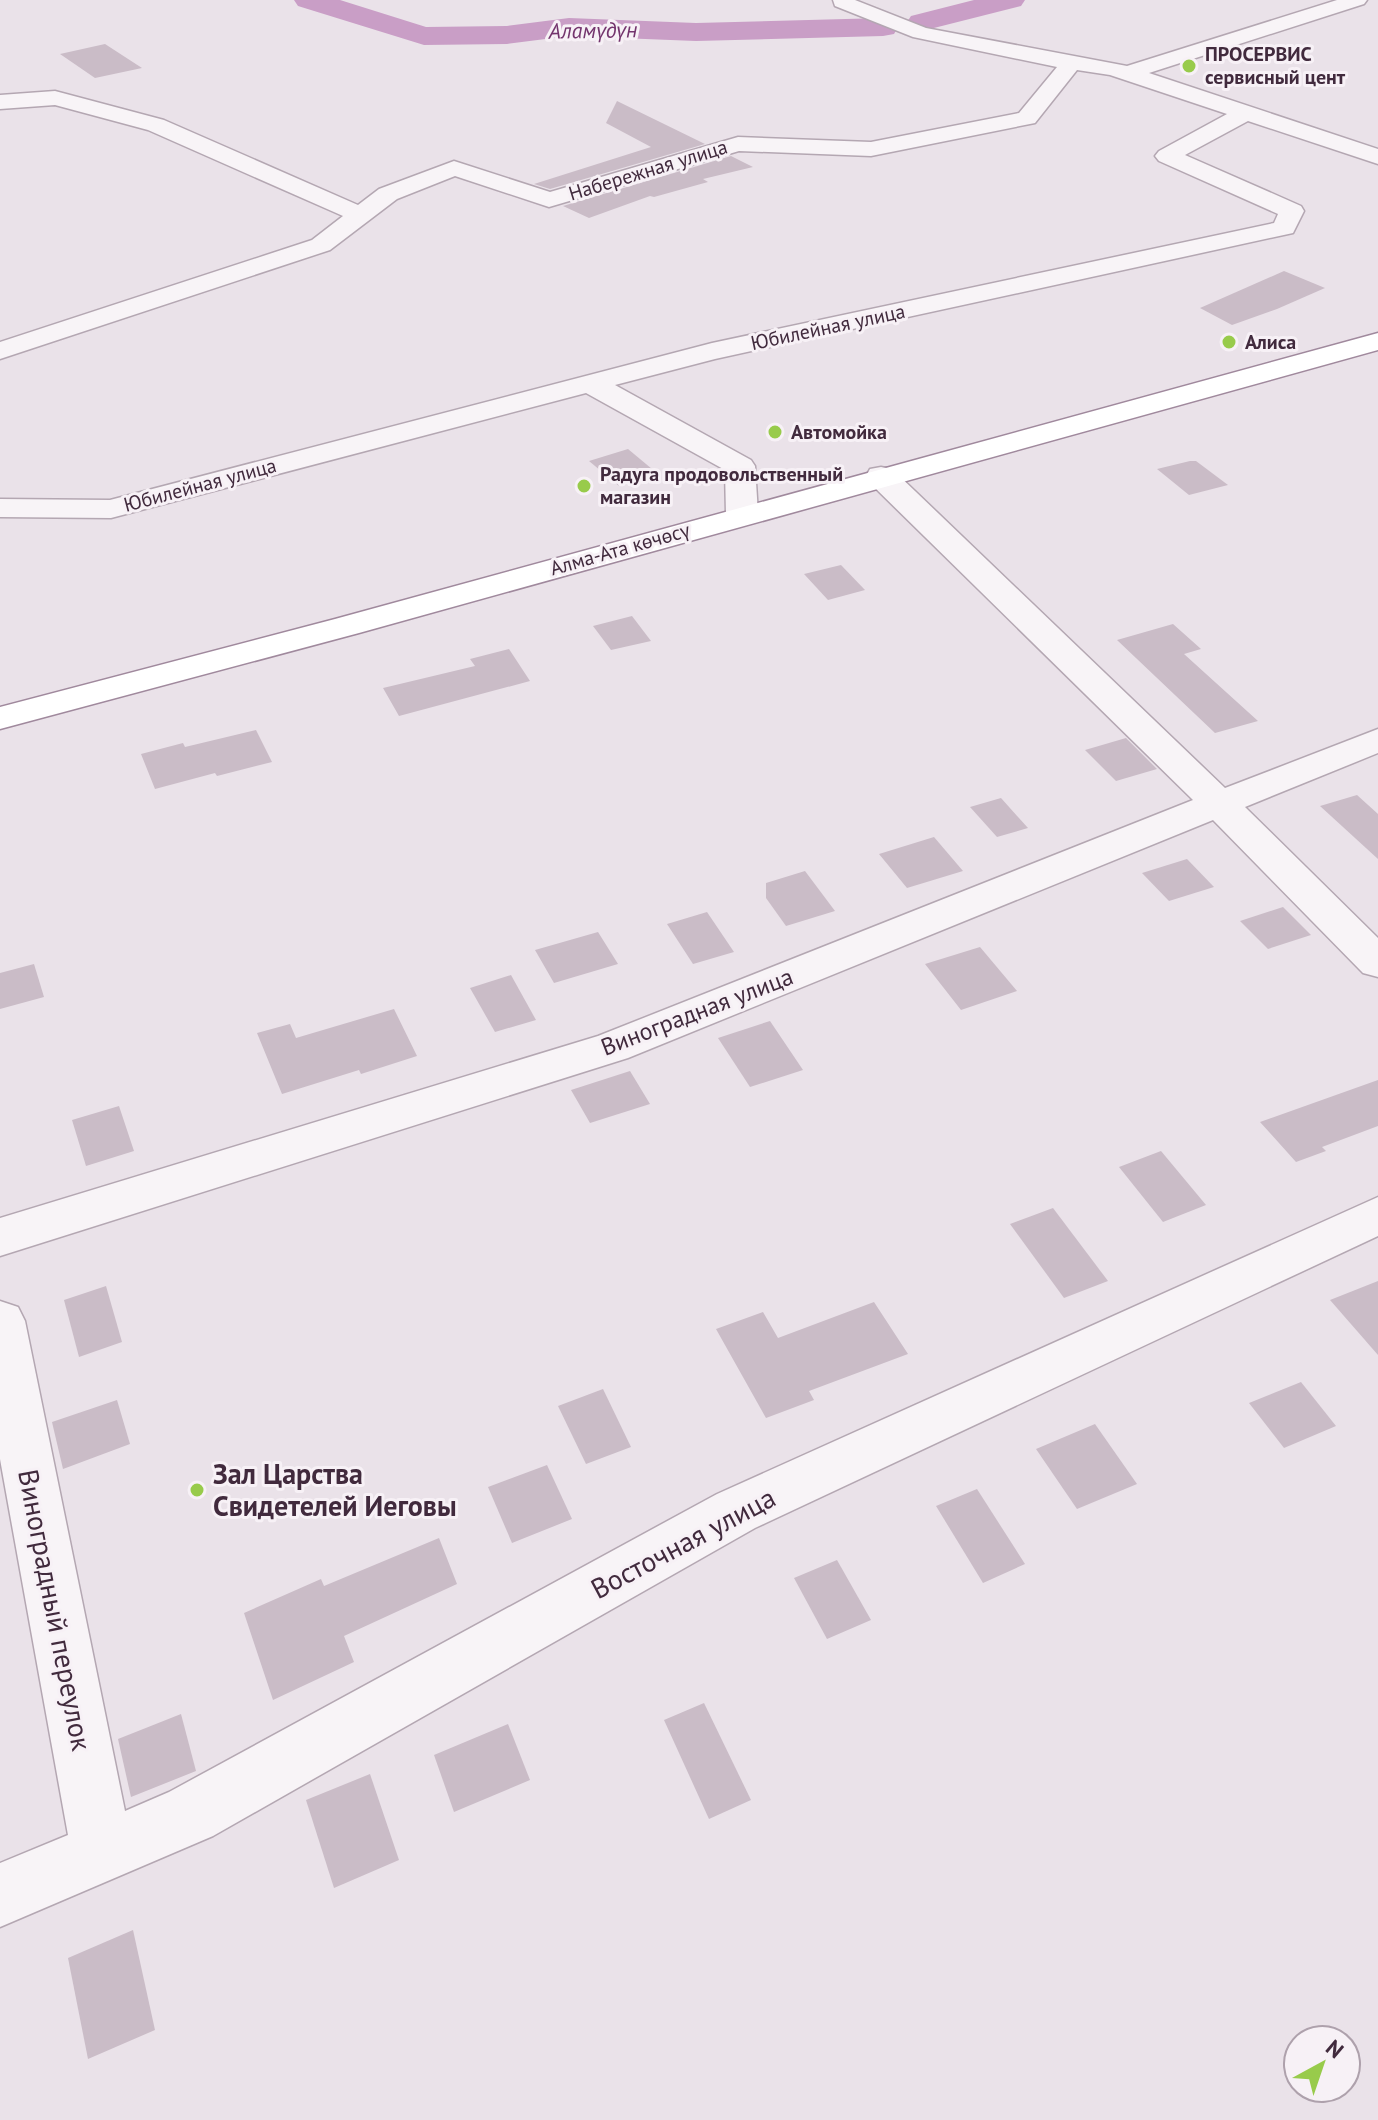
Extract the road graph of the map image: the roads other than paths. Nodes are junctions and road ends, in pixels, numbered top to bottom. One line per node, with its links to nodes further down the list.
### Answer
1 (1357, 0): 4 (street)
2 (842, 2): 3 (street)
3 (1071, 63): 4 (street); 8 (street, Набережная улица)
4 (1128, 73): 6 (street)
5 (0, 102): 8 (street)
6 (1246, 113): 7 (street); 11 (street, Юбилейная улица)
7 (1378, 157)
8 (361, 215): 10 (street, Набережная улица)
9 (1378, 341): 12 (highway, Алма-Ата көчөсү)
10 (0, 351)
11 (590, 383): 13 (street, Юбилейная улица); 14 (street)
12 (881, 476): 14 (highway, Алма-Ата көчөсү); 17 (street)
13 (0, 508)
14 (742, 514): 15 (highway, Алма-Ата көчөсү)
15 (0, 718)
16 (1378, 740): 17 (street, Виноградная улица)
17 (1220, 804): 18 (street); 20 (street, Виноградная улица)
18 (1378, 963)
19 (1378, 1215): 22 (street, Восточная улица)
20 (0, 1237)
21 (0, 1321): 22 (street, Виноградный переулок)
22 (102, 1852): 23 (street, Восточная улица)
23 (0, 1895)

